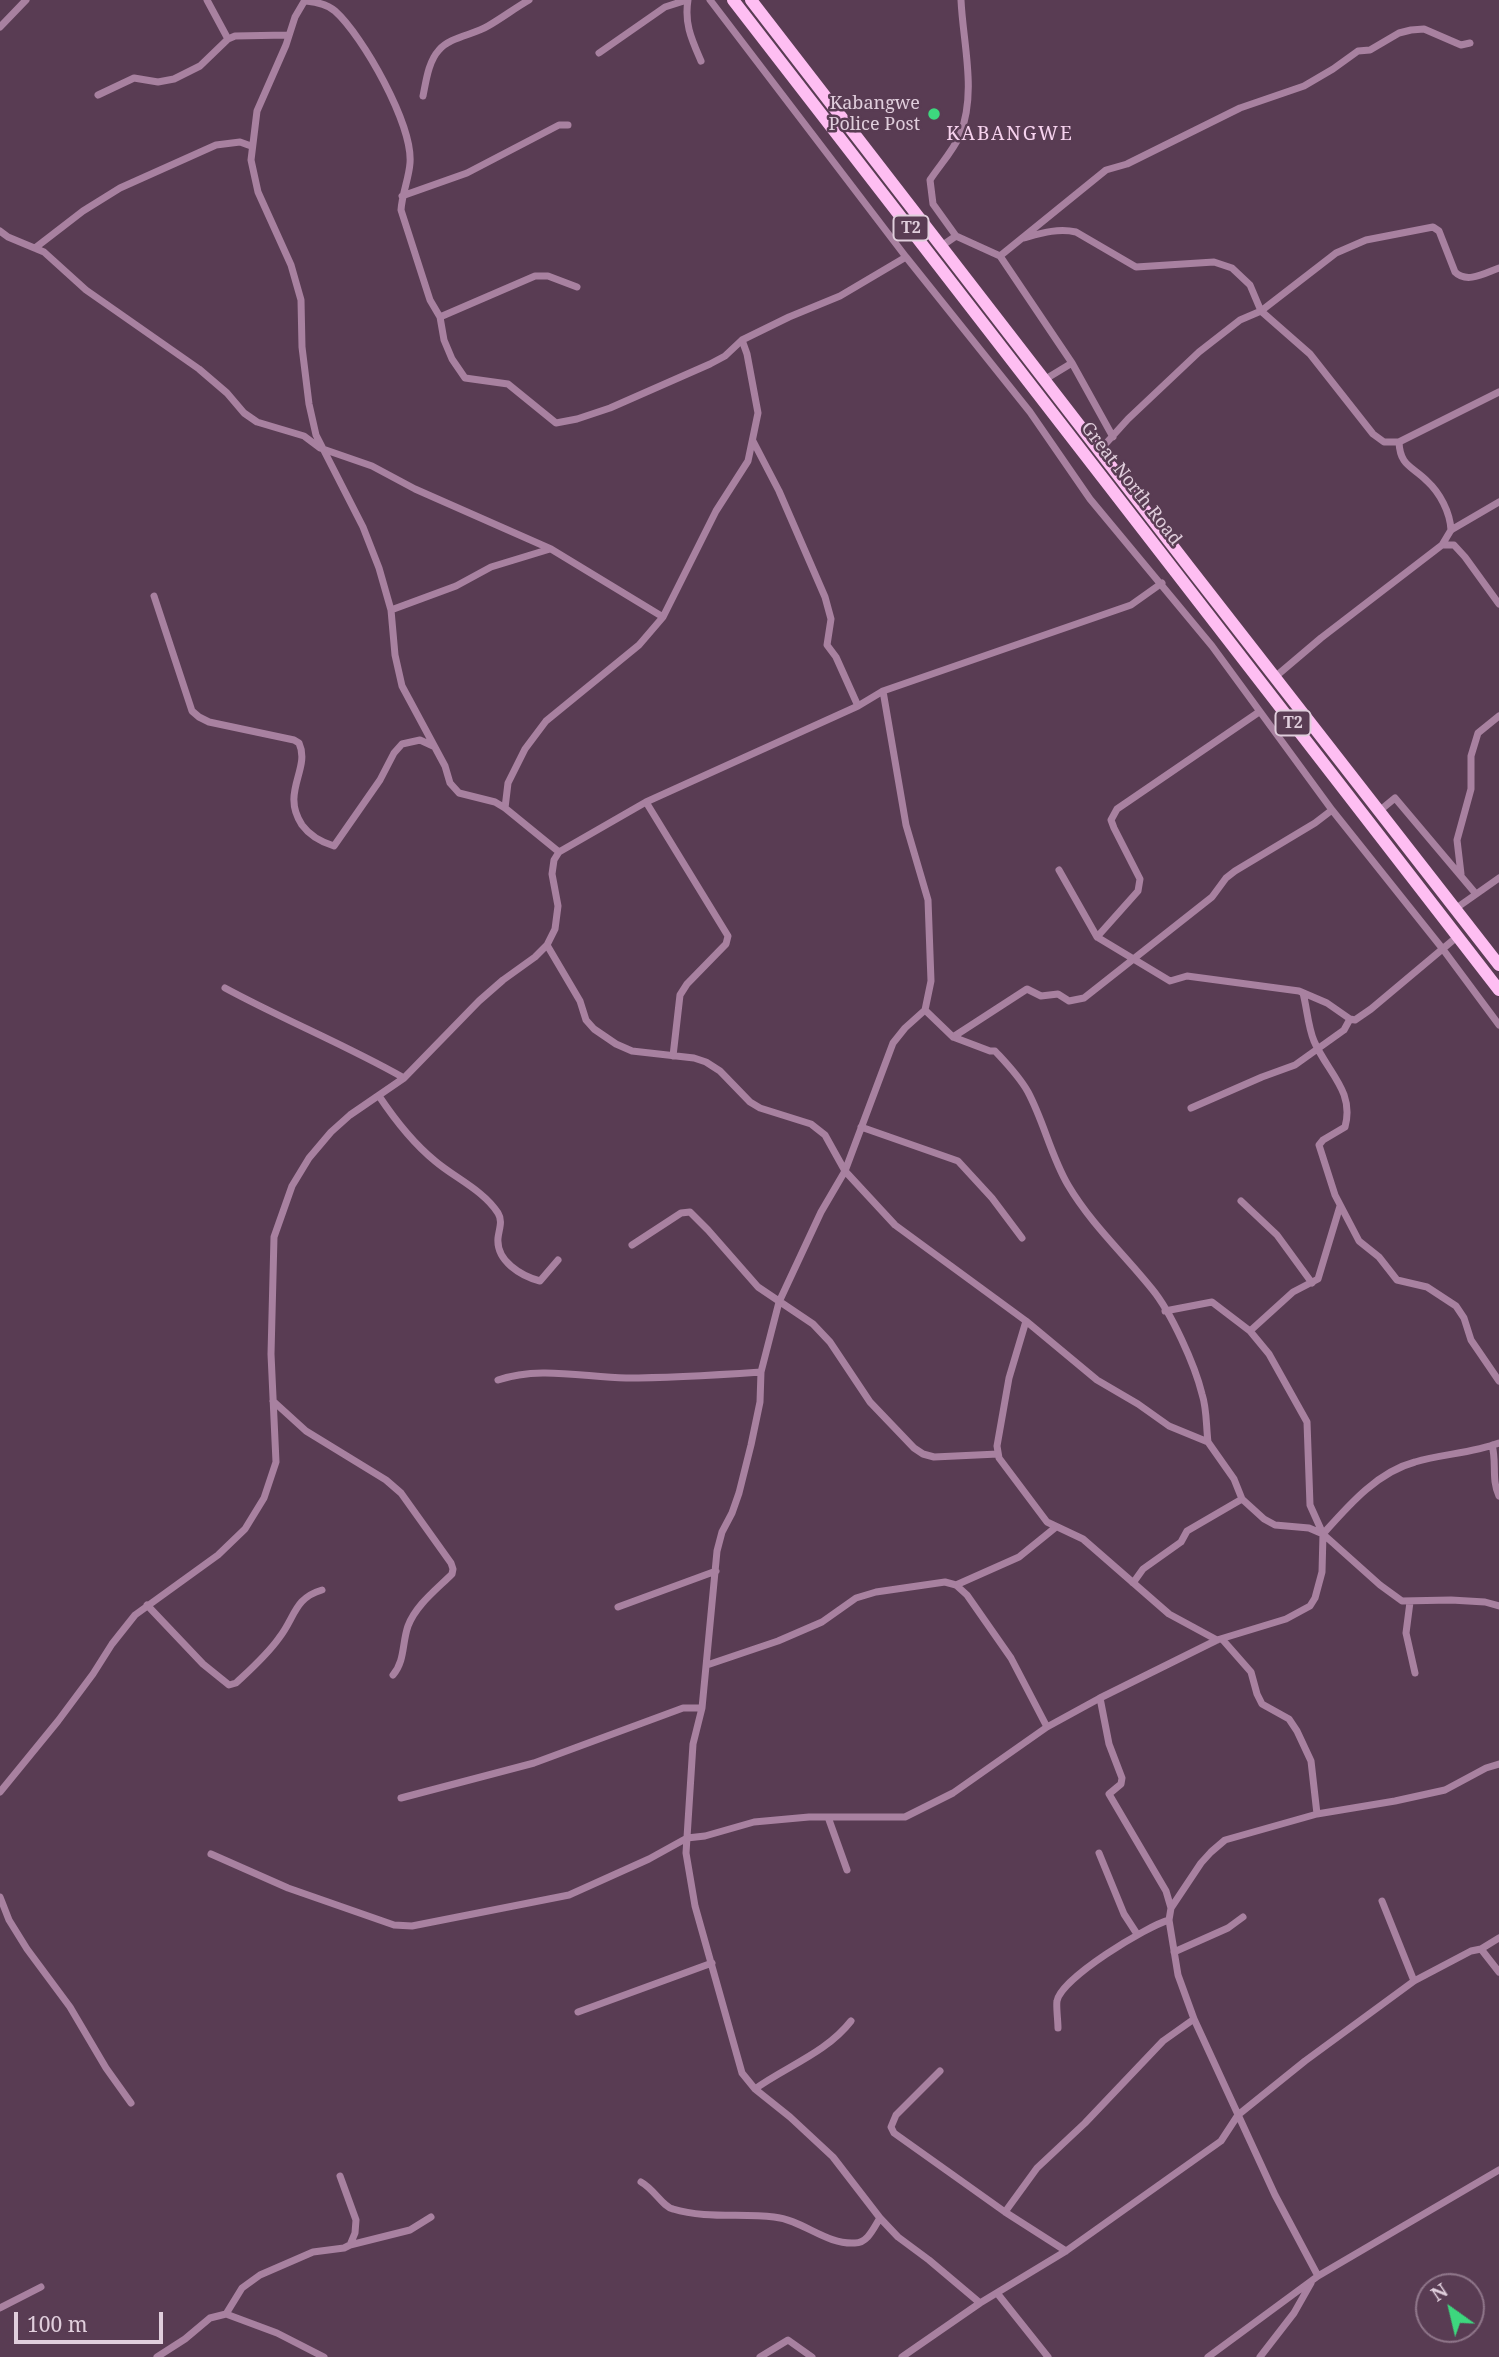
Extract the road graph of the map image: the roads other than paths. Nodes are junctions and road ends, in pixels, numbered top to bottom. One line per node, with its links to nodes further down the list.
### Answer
1 (26, 0): 10 (street)
2 (207, 0): 12 (street)
3 (530, 0): 17 (street)
4 (687, 0): 14 (street); 15 (street)
5 (710, 0): 27 (street)
6 (733, 0): 66 (main road, Great North Road / T2)
7 (751, 0): 24 (main road, Great North Road / T2)
8 (961, 0): 22 (street)
9 (306, 1): 11 (street); 20 (street)
10 (0, 27)
11 (287, 35): 12 (street); 19 (street)
12 (228, 38): 16 (street)
13 (1470, 43): 23 (street)
14 (599, 53)
15 (701, 61)
16 (98, 95)
17 (423, 96)
18 (568, 125): 20 (street)
19 (251, 146): 25 (street); 39 (street)
20 (402, 196): 31 (street)
21 (0, 231): 25 (street)
22 (956, 236): 24 (street); 26 (street)
23 (1024, 238): 26 (street); 30 (street)
24 (940, 247): 34 (main road, Great North Road / T2)
25 (35, 248): 39 (street)
26 (1000, 256): 33 (street)
27 (906, 257): 32 (street); 45 (street)
28 (1499, 268): 30 (street)
29 (578, 287): 31 (street)
30 (1261, 312): 36 (street); 38 (street)
31 (440, 317): 32 (street)
32 (742, 340): 37 (street)
33 (1072, 363): 34 (street); 36 (street)
34 (1044, 380): 40 (main road, Great North Road / T2)
35 (1499, 392): 38 (street)
36 (1113, 438): 40 (street)
37 (753, 441): 49 (street); 52 (street)
38 (1399, 442): 42 (street)
39 (320, 448): 44 (street); 48 (street)
40 (1100, 450): 50 (main road, Great North Road / T2)
41 (1499, 502): 42 (street)
42 (1451, 530): 43 (street)
43 (1442, 545): 47 (street); 50 (street)
44 (551, 549): 48 (street); 49 (street)
45 (1162, 583): 51 (street); 53 (street)
46 (154, 596): 55 (street)
47 (1499, 604)
48 (391, 610): 55 (street)
49 (663, 617): 57 (street)
50 (1275, 677): 59 (main road, Great North Road / T2)
51 (883, 691): 52 (street); 75 (street)
52 (858, 706): 56 (street)
53 (1259, 712): 58 (street); 67 (street)
54 (1499, 716): 62 (street)
55 (433, 746): 57 (street)
56 (646, 802): 60 (street); 80 (street)
57 (505, 808): 60 (street)
58 (1332, 810): 69 (street); 70 (street)
59 (1378, 812): 62 (street); 65 (main road, Great North Road / T2)
60 (559, 852): 68 (street)
61 (1059, 870): 67 (street)
62 (1461, 874): 64 (street)
63 (1499, 878): 64 (street)
64 (1476, 894): 65 (street)
65 (1455, 909): 71 (main road, Great North Road / T2)
66 (1458, 936): 69 (street); 73 (main road, Great North Road / T2)
67 (1097, 937): 70 (street)
68 (547, 945): 80 (street); 81 (street)
69 (1442, 948): 76 (street); 77 (street)
70 (1133, 960): 74 (street); 78 (street)
71 (1499, 965)
72 (225, 988): 81 (street)
73 (1499, 989)
74 (1303, 993): 76 (street); 79 (street)
75 (925, 1010): 78 (street); 84 (street)
76 (1350, 1019): 79 (street)
77 (1499, 1025)
78 (953, 1037): 93 (street)
79 (1318, 1049): 83 (street); 87 (street)
80 (673, 1056): 85 (street)
81 (404, 1078): 82 (street)
82 (379, 1096): 90 (street); 99 (street)
83 (1191, 1108)
84 (861, 1127): 85 (street); 88 (street)
85 (845, 1171): 92 (street); 94 (street)
86 (1241, 1201): 91 (street)
87 (1340, 1206): 91 (street); 98 (street)
88 (1022, 1238)
89 (632, 1245): 92 (street)
90 (558, 1260)
91 (1312, 1283): 95 (street)
92 (779, 1302): 96 (street); 102 (street)
93 (1165, 1311): 95 (street); 100 (street)
94 (1026, 1321): 100 (street); 102 (street)
95 (1250, 1331): 106 (street)
96 (761, 1372): 97 (street); 107 (street)
97 (498, 1380)
98 (1499, 1381)
99 (272, 1401): 113 (street); 118 (street)
100 (1208, 1442): 104 (street)
101 (1496, 1444): 103 (street); 106 (street)
102 (998, 1454): 105 (street)
103 (1499, 1496)
104 (1242, 1499): 106 (street); 108 (street)
105 (1056, 1527): 108 (street); 109 (street)
106 (1323, 1534): 111 (street); 115 (street)
107 (716, 1571): 114 (street); 116 (street)
108 (1133, 1583): 115 (street)
109 (956, 1585): 116 (street); 121 (street)
110 (322, 1590): 113 (street)
111 (1410, 1602): 112 (street); 117 (street)
112 (1497, 1604)
113 (147, 1605): 123 (street)
114 (618, 1607)
115 (1220, 1640): 119 (street); 125 (street)
116 (707, 1665): 120 (street)
117 (1415, 1673)
118 (393, 1675)
119 (1100, 1698): 121 (street); 133 (street)
120 (702, 1708): 124 (street); 127 (street)
121 (1047, 1727): 126 (street)
122 (1499, 1764): 125 (street)
123 (0, 1792)
124 (401, 1798)
125 (1317, 1814): 133 (street)
126 (828, 1817): 127 (street); 130 (street)
127 (687, 1838): 129 (street); 140 (street)
128 (1099, 1853): 136 (street)
129 (211, 1854)
130 (847, 1870)
131 (0, 1897): 149 (street)
132 (1382, 1901): 142 (street)
133 (1171, 1908): 135 (street)
134 (1243, 1917): 139 (street)
135 (1169, 1920): 136 (street); 139 (street)
136 (1137, 1934): 146 (street)
137 (1499, 1938): 138 (street)
138 (1481, 1949): 141 (street); 142 (street)
139 (1174, 1952): 144 (street)
140 (712, 1963): 143 (street); 148 (street)
141 (1499, 1972)
142 (1414, 1981): 150 (street)
143 (578, 2012)
144 (1194, 2019): 150 (street); 154 (street)
145 (851, 2021): 148 (street)
146 (1058, 2028)
147 (940, 2071): 154 (street)
148 (755, 2090): 156 (street)
149 (131, 2103)
150 (1238, 2115): 158 (street); 159 (street)
151 (1499, 2170): 159 (street)
152 (340, 2176): 157 (street)
153 (641, 2182): 156 (street)
154 (1005, 2212): 158 (street)
155 (431, 2217): 157 (street)
156 (880, 2218): 162 (street)
157 (349, 2245): 164 (street)
158 (1066, 2251): 161 (street)
159 (1315, 2279): 171 (street); 172 (street)
160 (41, 2287): 163 (street)
161 (998, 2293): 162 (street); 170 (street)
162 (979, 2303): 169 (street)
163 (0, 2308)
164 (226, 2314): 165 (street); 166 (street)
165 (157, 2357)
166 (324, 2357)
167 (760, 2357): 168 (street)
168 (811, 2357)
169 (902, 2357)
170 (1048, 2357)
171 (1208, 2357)
172 (1260, 2357)

